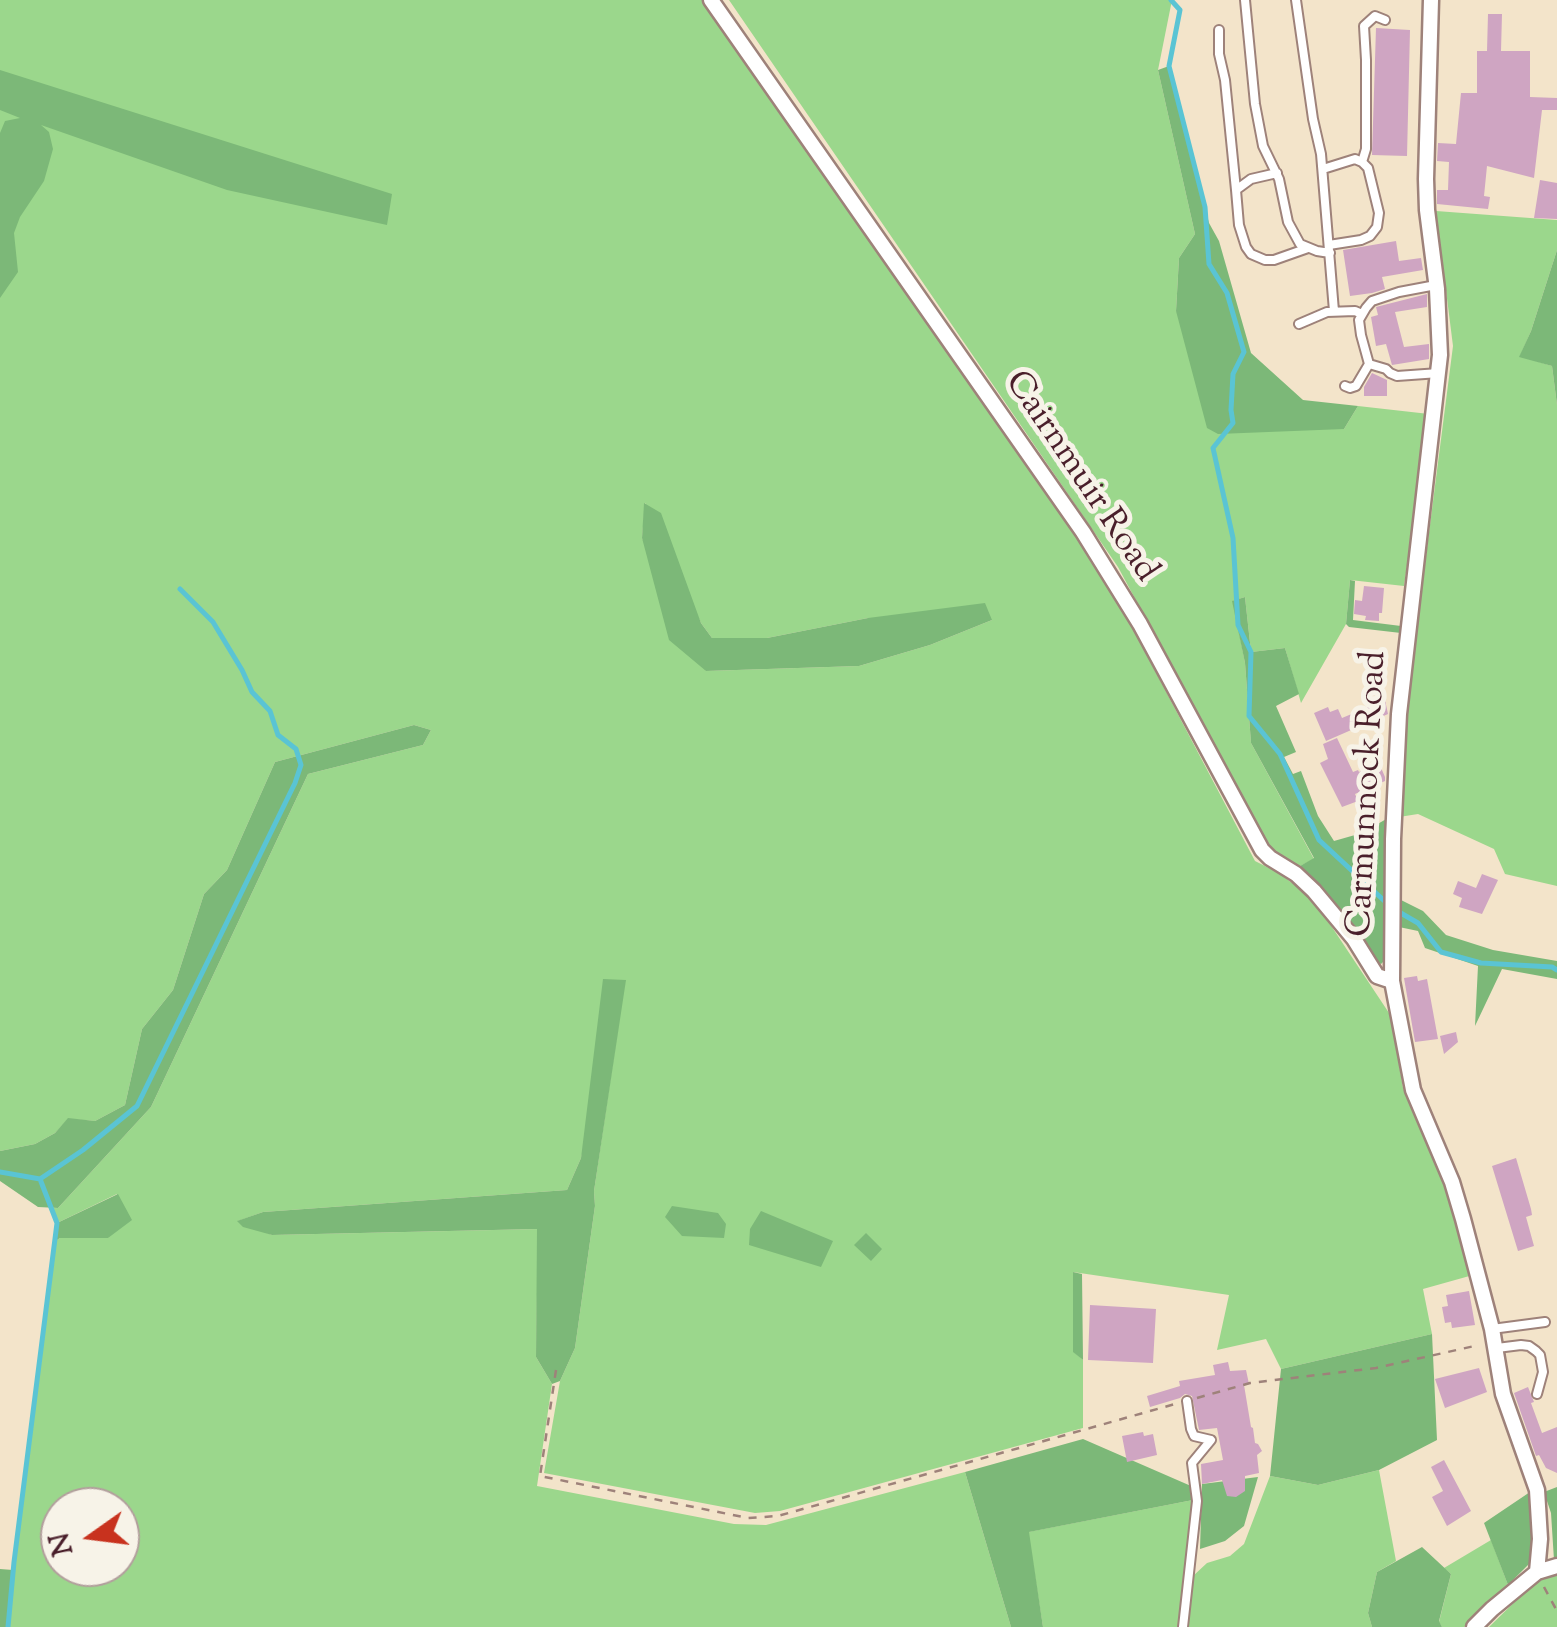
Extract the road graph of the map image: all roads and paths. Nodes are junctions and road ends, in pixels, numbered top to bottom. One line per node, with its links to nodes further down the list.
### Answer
1 (711, 0): 20 (street, Cairnmuir Road)
2 (1244, 0): 9 (lane)
3 (1296, 0): 8 (lane)
4 (1431, 0): 13 (street, Carmunnock Road)
5 (1385, 20): 7 (lane)
6 (1218, 30): 10 (lane)
7 (1362, 162): 8 (lane); 12 (lane)
8 (1323, 168): 12 (lane)
9 (1277, 173): 10 (lane); 11 (lane)
10 (1236, 190): 11 (lane)
11 (1308, 248): 12 (lane)
12 (1330, 249): 14 (lane)
13 (1436, 285): 15 (lane); 18 (street, Carmunnock Road)
14 (1334, 311): 15 (lane); 16 (lane)
15 (1362, 314): 17 (lane)
16 (1299, 324)
17 (1369, 364): 18 (lane); 19 (lane)
18 (1439, 373): 20 (street, Carmunnock Road)
19 (1346, 386)
20 (1392, 981): 22 (street, Carmunnock Road)
21 (1545, 1322): 22 (lane)
22 (1495, 1340): 24 (lane); 25 (path); 27 (street, Carmunnock Road)
23 (556, 1370): 25 (path)
24 (1537, 1394)
25 (1187, 1401): 29 (lane)
26 (1557, 1566): 27 (street)
27 (1537, 1572): 28 (path); 30 (street)
28 (1557, 1610)
29 (1183, 1627)
30 (1474, 1627)

